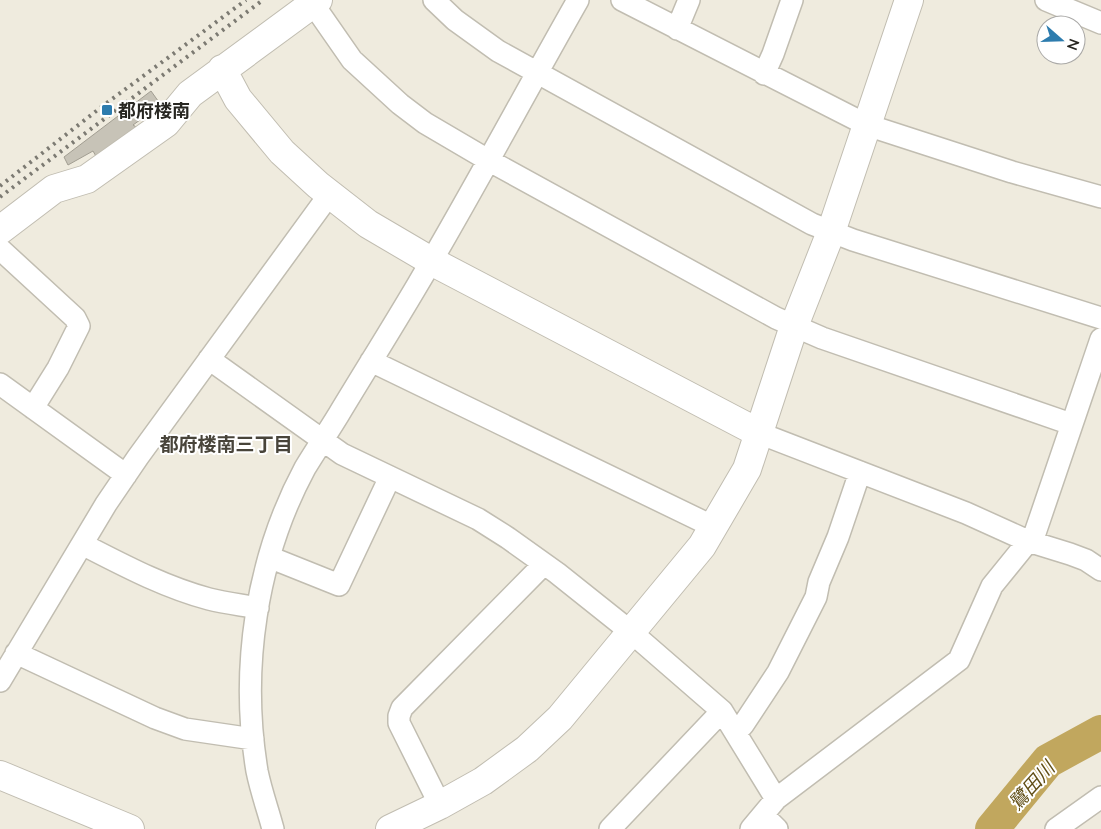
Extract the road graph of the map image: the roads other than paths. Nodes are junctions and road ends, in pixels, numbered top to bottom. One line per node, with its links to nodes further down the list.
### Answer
1 (434, 0): 12 (street)
2 (578, 0): 12 (street)
3 (622, 0): 10 (street)
4 (689, 0): 10 (street)
5 (792, 0): 13 (street)
6 (910, 0): 14 (street)
7 (1046, 0): 9 (street)
8 (315, 2): 11 (street); 15 (street)
9 (1101, 23)
10 (677, 29): 13 (street)
11 (222, 70): 16 (street); 18 (street)
12 (536, 74): 15 (street); 19 (street)
13 (764, 74): 14 (street)
14 (868, 125): 17 (street); 19 (street)
15 (488, 160): 21 (street); 23 (street)
16 (329, 195): 21 (street); 25 (street)
17 (1101, 197)
18 (0, 230)
19 (831, 232): 22 (street); 23 (street)
20 (0, 249): 28 (street)
21 (431, 260): 26 (street); 30 (street)
22 (1101, 318)
23 (794, 326): 29 (street); 30 (street)
24 (1101, 339): 29 (street)
25 (209, 359): 31 (street); 33 (street)
26 (371, 361): 31 (street); 35 (street)
27 (0, 384): 28 (street)
28 (32, 408): 33 (street)
29 (1071, 424): 36 (street)
30 (759, 433): 32 (street); 35 (street)
31 (323, 440): 34 (street); 38 (street)
32 (860, 472): 36 (street); 46 (street)
33 (126, 475): 37 (street)
34 (390, 477): 38 (street); 39 (street)
35 (714, 527): 42 (street)
36 (1028, 541): 40 (street); 51 (street)
37 (82, 544): 41 (street); 43 (street)
38 (269, 557): 41 (street)
39 (544, 564): 42 (street); 50 (street)
40 (1101, 570)
41 (258, 608): 47 (street)
42 (631, 632): 45 (street); 50 (street)
43 (16, 653): 44 (street); 47 (street)
44 (0, 681)
45 (722, 711): 46 (street); 56 (street)
46 (735, 732): 51 (street)
47 (253, 739): 54 (street)
48 (0, 775): 53 (street)
49 (1101, 797): 52 (street)
50 (440, 805): 55 (street)
51 (767, 818)
52 (1058, 828)
53 (130, 829)
54 (273, 829)
55 (390, 829)
56 (610, 829)

